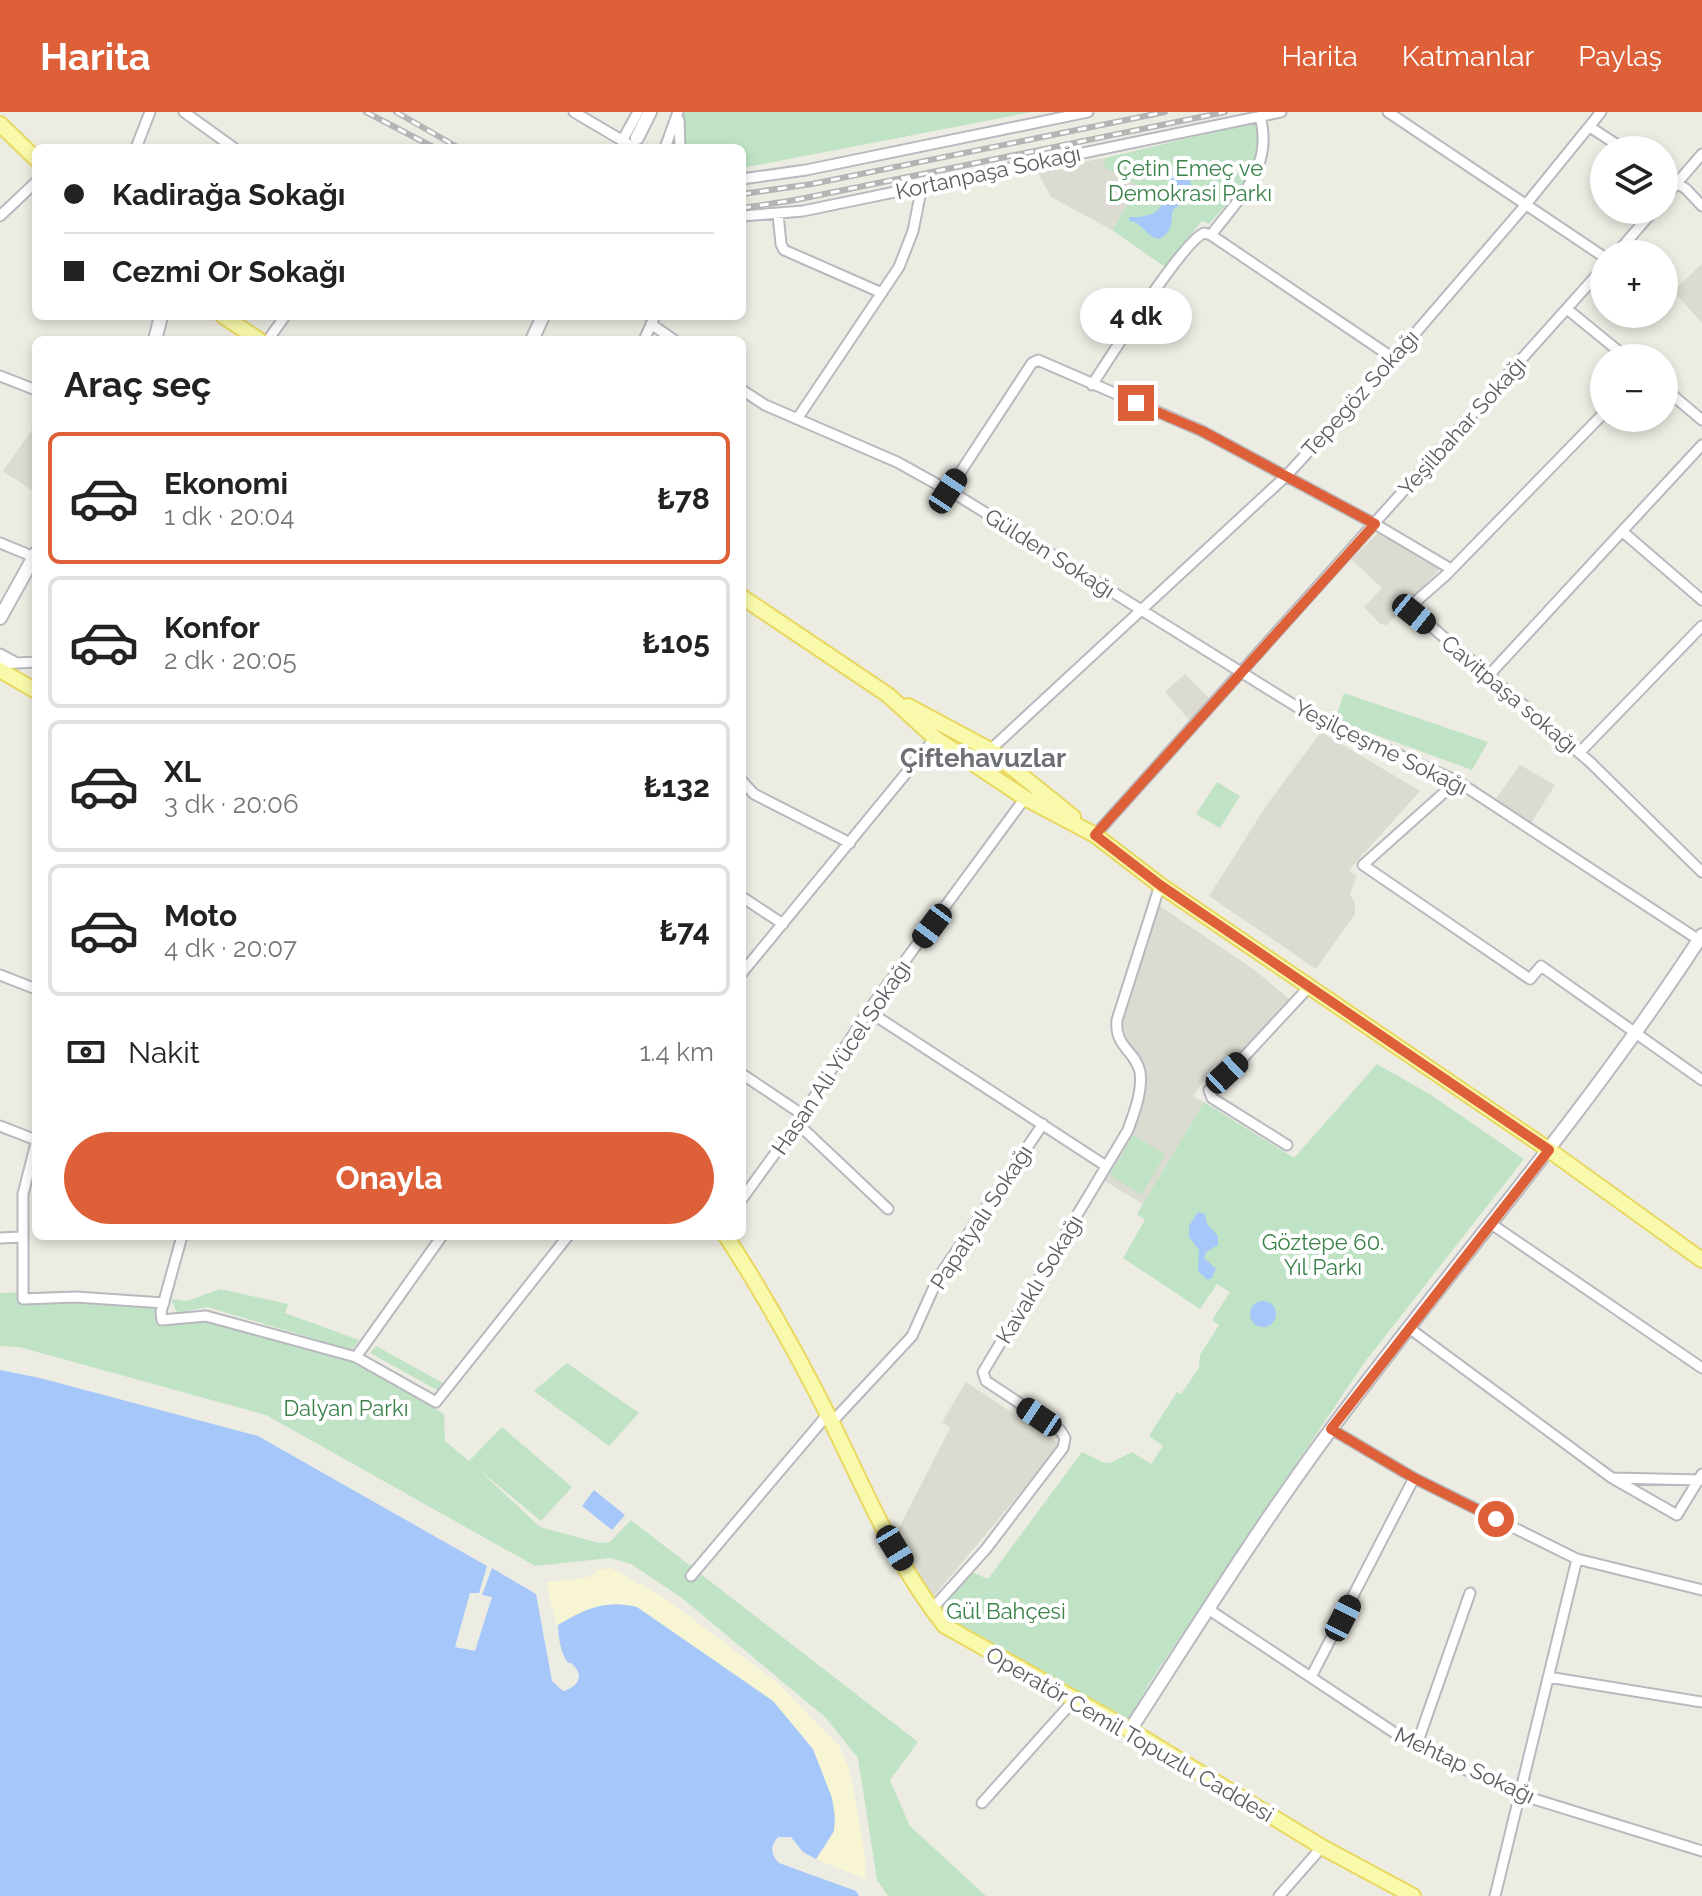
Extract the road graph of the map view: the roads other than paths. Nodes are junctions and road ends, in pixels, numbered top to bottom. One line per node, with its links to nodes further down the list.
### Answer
1 (152, 112): 17 (street)
2 (184, 112): 18 (street)
3 (574, 112): 15 (street)
4 (638, 112): 15 (street)
5 (650, 112): 16 (street)
6 (679, 112): 19 (street); 20 (street)
7 (1088, 112): 23 (street)
8 (1281, 112): 11 (street, Kortanpaşa Sokağı)
9 (1388, 112): 28 (street)
10 (1601, 112): 13 (street, Tepegöz Sokağı)
11 (1260, 116): 27 (street, Kortanpaşa Sokağı); 34 (street)
12 (0, 124): 22 (main road)
13 (1590, 127): 14 (street); 28 (street, Tepegöz Sokağı)
14 (1604, 136)
15 (622, 141): 16 (street)
16 (636, 143)
17 (140, 144)
18 (228, 144)
19 (667, 144)
20 (680, 144)
21 (1702, 154): 24 (street)
22 (32, 155)
23 (746, 178)
24 (1678, 182)
25 (1678, 184): 29 (street)
26 (32, 186): 31 (street)
27 (922, 186): 30 (street, Kortanpaşa Sokağı); 38 (street)
28 (1526, 205): 36 (street); 45 (street, Tepegöz Sokağı)
29 (1702, 206)
30 (778, 214): 32 (street, Kortanpaşa Sokağı); 38 (street)
31 (0, 216)
32 (746, 216)
33 (1642, 224): 35 (street)
34 (1211, 235): 45 (street); 47 (street)
35 (1628, 240)
36 (1590, 248)
37 (1590, 283): 39 (street, Yeşilbahar Sokağı)
38 (882, 293): 51 (street)
39 (1567, 309): 44 (street); 57 (street, Yeşilbahar Sokağı)
40 (233, 320): 42 (main road)
41 (653, 320): 43 (street)
42 (254, 336)
43 (670, 336)
44 (1610, 344)
45 (1393, 358): 55 (street, Tepegöz Sokağı)
46 (0, 376): 48 (street)
47 (1092, 385): 55 (street); 56 (street)
48 (32, 388)
49 (746, 393): 51 (street, Gülden Sokağı)
50 (1678, 400): 52 (street)
51 (797, 419): 56 (street, Gülden Sokağı)
52 (1702, 420)
53 (1590, 427): 62 (street, Cavitpaşa sokağı)
54 (1702, 445): 58 (street)
55 (1286, 476): 57 (street); 65 (street, Tepegöz Sokağı)
56 (948, 491): 65 (street, Gülden Sokağı)
57 (1375, 524): 62 (street); 72 (street, Yeşilbahar Sokağı)
58 (1623, 532): 64 (street); 73 (street)
59 (0, 543): 60 (street)
60 (32, 554)
61 (32, 560): 66 (street)
62 (1451, 569): 73 (street, Cavitpaşa sokağı)
63 (746, 600): 75 (main road)
64 (1702, 600)
65 (1142, 610): 72 (street, Yeşilçeşme Sokağı); 77 (street, Tepegöz Sokağı)
66 (0, 618)
67 (1702, 626): 78 (street)
68 (0, 654): 70 (street)
69 (32, 663): 70 (street)
70 (22, 664): 71 (street)
71 (0, 667): 74 (main road)
72 (1243, 672): 79 (street, Yeşilçeşme Sokağı); 82 (street, Yeşilbahar Sokağı)
73 (1489, 675): 78 (street, Cavitpaşa sokağı)
74 (32, 688)
75 (888, 695): 76 (main road); 77 (main road)
76 (935, 738): 81 (main road); 83 (street)
77 (990, 750): 82 (main road)
78 (1579, 753): 84 (street, Cavitpaşa sokağı)
79 (1457, 781): 88 (street, Yeşilçeşme Sokağı); 94 (street)
80 (746, 785): 83 (street)
81 (1025, 798): 82 (main road); 93 (street, Hasan Ali Yücel Sokağı)
82 (1095, 835): 85 (main road)
83 (850, 843): 87 (street)
84 (1702, 872)
85 (1160, 885): 92 (main road); 104 (street, Kavaklı Sokağı)
86 (746, 900): 87 (street)
87 (783, 924): 89 (street)
88 (1700, 938): 94 (street)
89 (746, 968)
90 (0, 975): 91 (street)
91 (32, 987)
92 (1308, 988): 101 (street); 102 (main road)
93 (868, 1011): 97 (street, Hasan Ali Yücel Sokağı); 98 (street)
94 (1636, 1034): 96 (street); 102 (street)
95 (746, 1077): 97 (street)
96 (1702, 1080)
97 (800, 1119): 105 (street, Hasan Ali Yücel Sokağı); 106 (street)
98 (1043, 1124): 104 (street); 119 (street, Papatyalı Sokağı)
99 (0, 1126): 100 (street)
100 (32, 1140)
101 (1287, 1145)
102 (1549, 1150): 107 (street); 114 (main road)
103 (32, 1158): 108 (street)
104 (1106, 1166): 128 (street, Kavaklı Sokağı)
105 (746, 1193)
106 (888, 1209)
107 (1490, 1223): 116 (street); 118 (street)
108 (22, 1237): 109 (street); 115 (street)
109 (0, 1238)
110 (181, 1240): 115 (street)
111 (439, 1240): 117 (street)
112 (565, 1240): 117 (street)
113 (728, 1240): 119 (main road, Operatör Cemil Topuzlu Caddesi)
114 (1702, 1260)
115 (164, 1303): 117 (street)
116 (1409, 1328): 120 (street); 122 (street)
117 (356, 1357)
118 (1702, 1368)
119 (830, 1418): 125 (street, Papatyalı Sokağı); 128 (main road, Operatör Cemil Topuzlu Caddesi)
120 (1331, 1429): 121 (street); 129 (street)
121 (1414, 1478): 124 (street); 130 (street)
122 (1612, 1478): 123 (street); 123 (street)
123 (1701, 1478)
124 (1577, 1559): 126 (street); 131 (street)
125 (691, 1576)
126 (1702, 1590)
127 (1470, 1593): 135 (street)
128 (932, 1609): 132 (main road, Operatör Cemil Topuzlu Caddesi)
129 (1208, 1609): 130 (street, Mehtap Sokağı); 134 (street)
130 (1311, 1677): 135 (street, Mehtap Sokağı)
131 (1548, 1677): 133 (street); 136 (street)
132 (1075, 1699): 134 (main road, Operatör Cemil Topuzlu Caddesi); 137 (street)
133 (1702, 1702)
134 (1130, 1730): 138 (main road, Operatör Cemil Topuzlu Caddesi)
135 (1416, 1747): 136 (street, Mehtap Sokağı)
136 (1521, 1795): 139 (street, Mehtap Sokağı); 142 (street)
137 (982, 1803)
138 (1322, 1847): 140 (street); 141 (main road, Operatör Cemil Topuzlu Caddesi)
139 (1702, 1851)
140 (1279, 1896)
141 (1413, 1896)
142 (1495, 1896)

